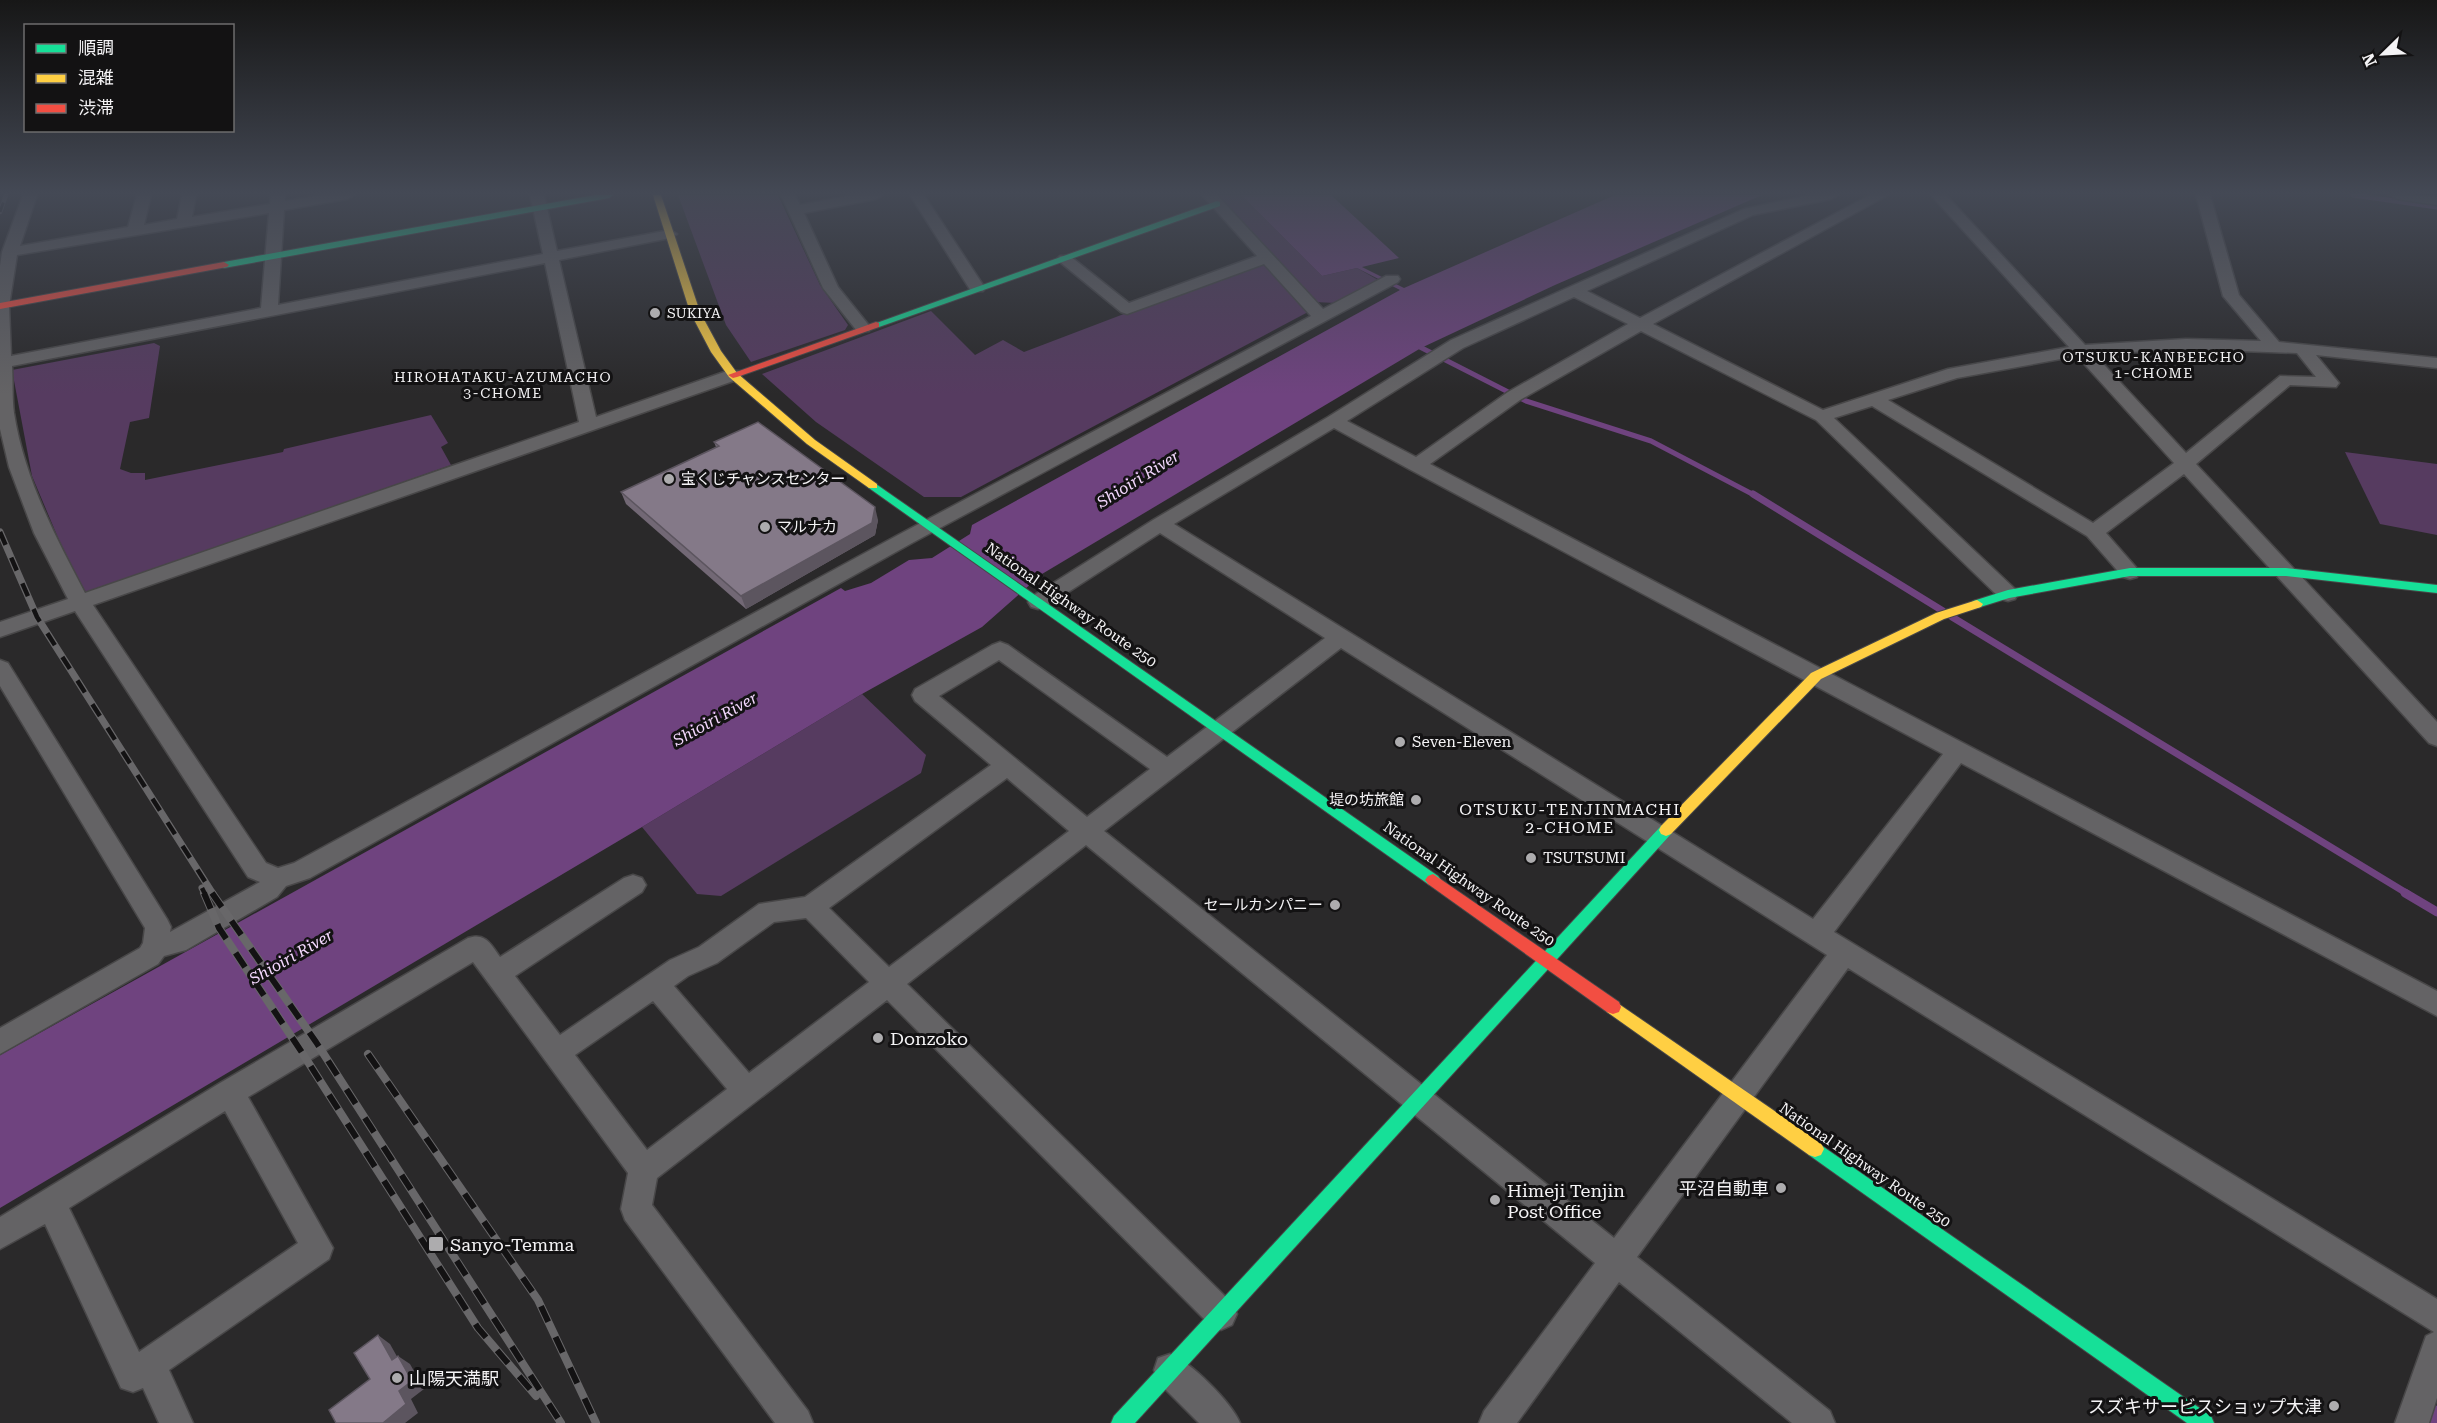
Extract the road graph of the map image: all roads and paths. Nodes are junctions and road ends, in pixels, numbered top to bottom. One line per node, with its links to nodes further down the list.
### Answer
1 (8, 261): 20 (street)
2 (244, 261): 20 (main road)
3 (273, 261): 21 (street)
4 (534, 261): 21 (street)
5 (553, 261): 34 (street)
6 (679, 261): 30 (main road, National Highway Route 250)
7 (819, 261): 24 (street)
8 (960, 261): 18 (street)
9 (1058, 261): 18 (main road)
10 (1068, 261): 11 (street)
11 (1257, 261)
12 (1269, 261): 22 (street)
13 (1640, 261): 19 (street)
14 (1757, 261): 23 (street)
15 (2000, 261): 27 (street)
16 (2221, 261): 25 (street)
17 (1387, 281): 22 (street)
18 (977, 288): 24 (main road)
19 (1575, 291): 23 (street); 33 (street)
20 (1, 306): 28 (street)
21 (268, 312): 28 (street)
22 (1321, 317): 38 (street)
23 (1641, 324): 32 (street); 36 (street)
24 (863, 328): 30 (main road)
25 (2274, 346): 26 (street); 27 (street)
26 (2302, 349): 29 (street); 35 (street)
27 (2082, 350): 31 (street); 35 (street)
28 (3, 363): 44 (street)
29 (2437, 363)
30 (733, 375): 34 (street); 38 (main road, National Highway Route 250)
31 (1873, 399): 32 (street); 39 (street)
32 (1822, 416): 43 (street)
33 (1334, 421): 36 (street); 37 (street)
34 (589, 424): 44 (street)
35 (2186, 463): 39 (street); 41 (street)
36 (1416, 465): 49 (street)
37 (1160, 524): 45 (street); 47 (street)
38 (930, 526): 45 (main road, National Highway Route 250); 57 (street)
39 (2094, 532): 40 (street)
40 (2130, 572): 41 (main road); 43 (main road)
41 (2286, 572): 42 (main road); 51 (street)
42 (2437, 589)
43 (2008, 594): 49 (main road)
44 (80, 602): 46 (street); 57 (street)
45 (1038, 602): 50 (main road, National Highway Route 250)
46 (0, 630)
47 (1340, 637): 50 (street); 56 (street)
48 (0, 668): 61 (street)
49 (1816, 676): 52 (street); 56 (main road)
50 (1221, 730): 54 (street); 63 (main road, National Highway Route 250)
51 (2437, 737)
52 (1958, 751): 60 (street); 67 (street)
53 (1007, 766): 54 (street); 55 (street); 59 (street)
54 (1168, 770): 55 (street)
55 (1087, 832): 66 (street); 73 (street)
56 (1660, 838): 60 (street); 63 (main road)
57 (277, 878): 61 (street)
58 (633, 885): 64 (street)
59 (811, 907): 65 (street); 66 (street)
60 (1817, 934): 62 (street)
61 (156, 947): 68 (street)
62 (1845, 951): 72 (street); 79 (street)
63 (1546, 959): 72 (main road, National Highway Route 250); 73 (main road)
64 (497, 973): 69 (street); 70 (street)
65 (655, 984): 69 (street); 71 (street)
66 (888, 984): 71 (street); 78 (street)
67 (2437, 1004)
68 (0, 1042)
69 (557, 1052): 74 (street)
70 (230, 1092): 75 (street); 81 (street)
71 (747, 1092): 74 (street)
72 (1738, 1096): 77 (street); 89 (main road, National Highway Route 250)
73 (1416, 1101): 77 (street); 78 (main road)
74 (644, 1170): 84 (street)
75 (51, 1203): 76 (street); 81 (street)
76 (0, 1234)
77 (1617, 1259): 87 (street); 88 (street)
78 (1221, 1314): 82 (main road)
79 (2437, 1317)
80 (2437, 1347): 90 (street)
81 (150, 1365): 83 (street)
82 (1170, 1370): 85 (main road); 86 (street)
83 (176, 1423)
84 (796, 1423)
85 (1121, 1423)
86 (1223, 1423)
87 (1496, 1423)
88 (1818, 1423)
89 (2205, 1423)
90 (2412, 1423)

